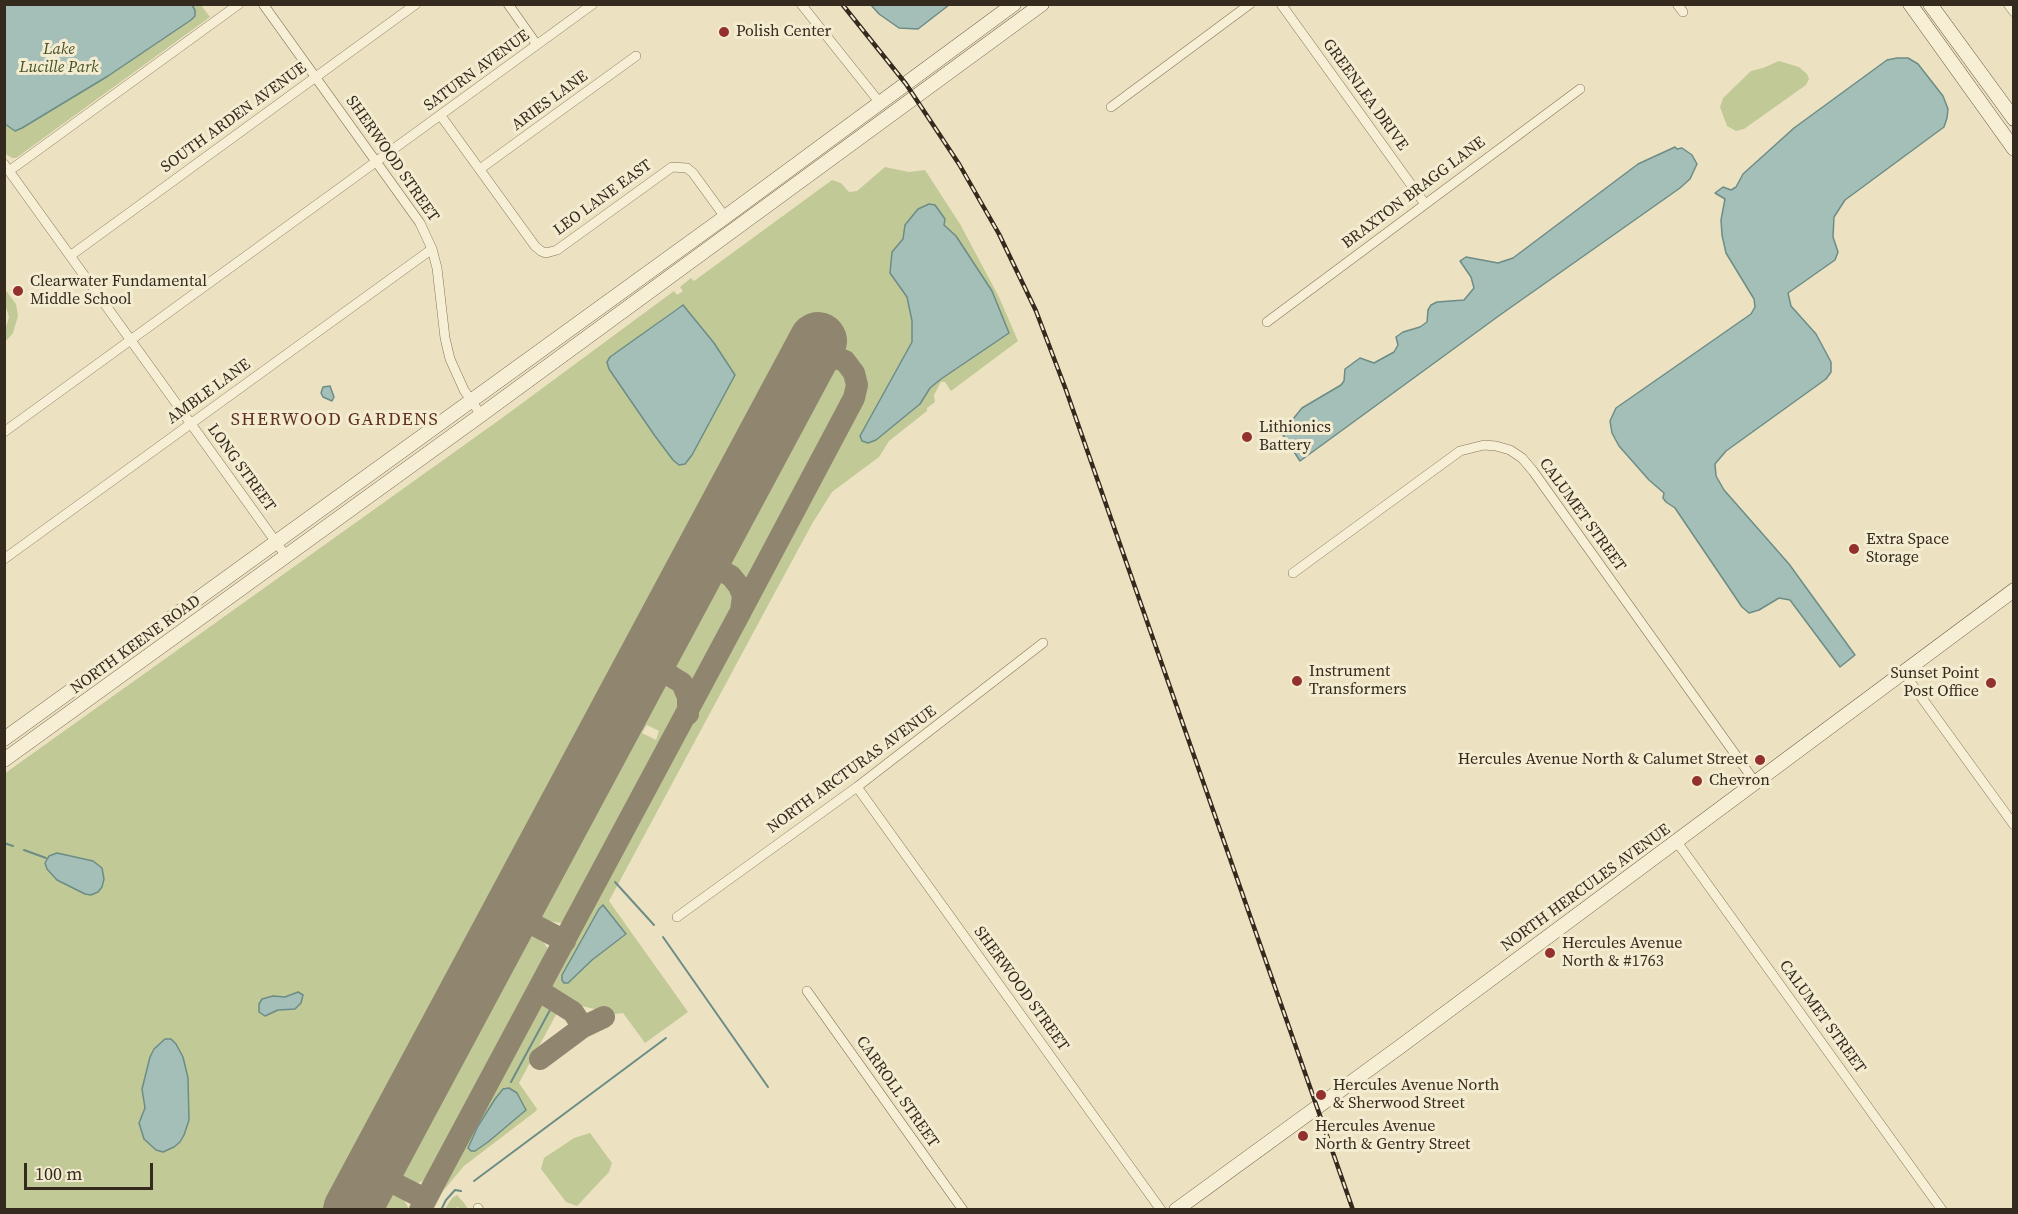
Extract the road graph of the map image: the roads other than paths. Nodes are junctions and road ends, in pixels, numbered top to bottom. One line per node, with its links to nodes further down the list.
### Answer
1 (239, 4): 26 (street)
2 (263, 4): 17 (street, SHERWOOD STREET)
3 (417, 4): 17 (street, SOUTH ARDEN AVENUE)
4 (508, 4): 15 (street)
5 (593, 4): 15 (street, SATURN AVENUE)
6 (801, 4): 19 (street)
7 (1014, 4): 19 (main road, NORTH KEENE ROAD)
8 (1042, 4): 35 (main road, NORTH KEENE ROAD)
9 (1250, 4): 20 (street)
10 (1281, 4): 28 (street, GREENLEA DRIVE)
11 (1910, 4): 23 (main road)
12 (1930, 4): 22 (main road)
13 (2008, 4): 14 (street)
14 (2013, 12)
15 (537, 45): 21 (street, SATURN AVENUE)
16 (636, 56): 27 (street, ARIES LANE)
17 (316, 77): 25 (street, SHERWOOD STREET); 31 (street, SOUTH ARDEN AVENUE)
18 (1580, 89): 28 (street, BRAXTON BRAGG LANE)
19 (880, 103): 29 (main road, NORTH KEENE ROAD)
20 (1111, 107)
21 (441, 116): 25 (street, SATURN AVENUE); 27 (street)
22 (2013, 120): 23 (street)
23 (2001, 131): 24 (main road)
24 (2013, 149)
25 (377, 161): 30 (street, SHERWOOD STREET); 33 (street, SATURN AVENUE)
26 (7, 167): 31 (street, LONG STREET)
27 (480, 169): 29 (street, LEO LANE EAST)
28 (1425, 204): 32 (street, BRAXTON BRAGG LANE)
29 (725, 217): 34 (main road, NORTH KEENE ROAD)
30 (432, 249): 34 (street, SHERWOOD STREET); 36 (street, AMBLE LANE)
31 (70, 256): 33 (street, LONG STREET)
32 (1267, 322)
33 (131, 340): 36 (street, LONG STREET); 37 (street, SATURN AVENUE)
34 (471, 401): 35 (street, SHERWOOD STREET); 38 (main road, NORTH KEENE ROAD)
35 (481, 415): 39 (main road, NORTH KEENE ROAD)
36 (190, 424): 38 (street, LONG STREET); 40 (street, AMBLE LANE)
37 (4, 432)
38 (276, 543): 39 (street, LONG STREET); 45 (main road, NORTH KEENE ROAD)
39 (286, 556): 46 (main road, NORTH KEENE ROAD)
40 (4, 559)
41 (1293, 573): 47 (street, CALUMET STREET)
42 (2013, 590): 44 (main road, NORTH HERCULES AVENUE)
43 (1043, 643): 48 (street, NORTH ARCTURAS AVENUE)
44 (1903, 672): 47 (main road, NORTH HERCULES AVENUE); 49 (street)
45 (4, 739)
46 (4, 760)
47 (1755, 782): 50 (main road, NORTH HERCULES AVENUE)
48 (857, 787): 51 (street, NORTH ARCTURAS AVENUE); 54 (street, SHERWOOD STREET)
49 (2013, 825)
50 (1677, 842): 55 (main road, NORTH HERCULES AVENUE); 56 (street, CALUMET STREET)
51 (676, 917)
52 (807, 991): 53 (street, CARROLL STREET)
53 (963, 1209)
54 (1161, 1209)
55 (1176, 1209)
56 (1942, 1209)

